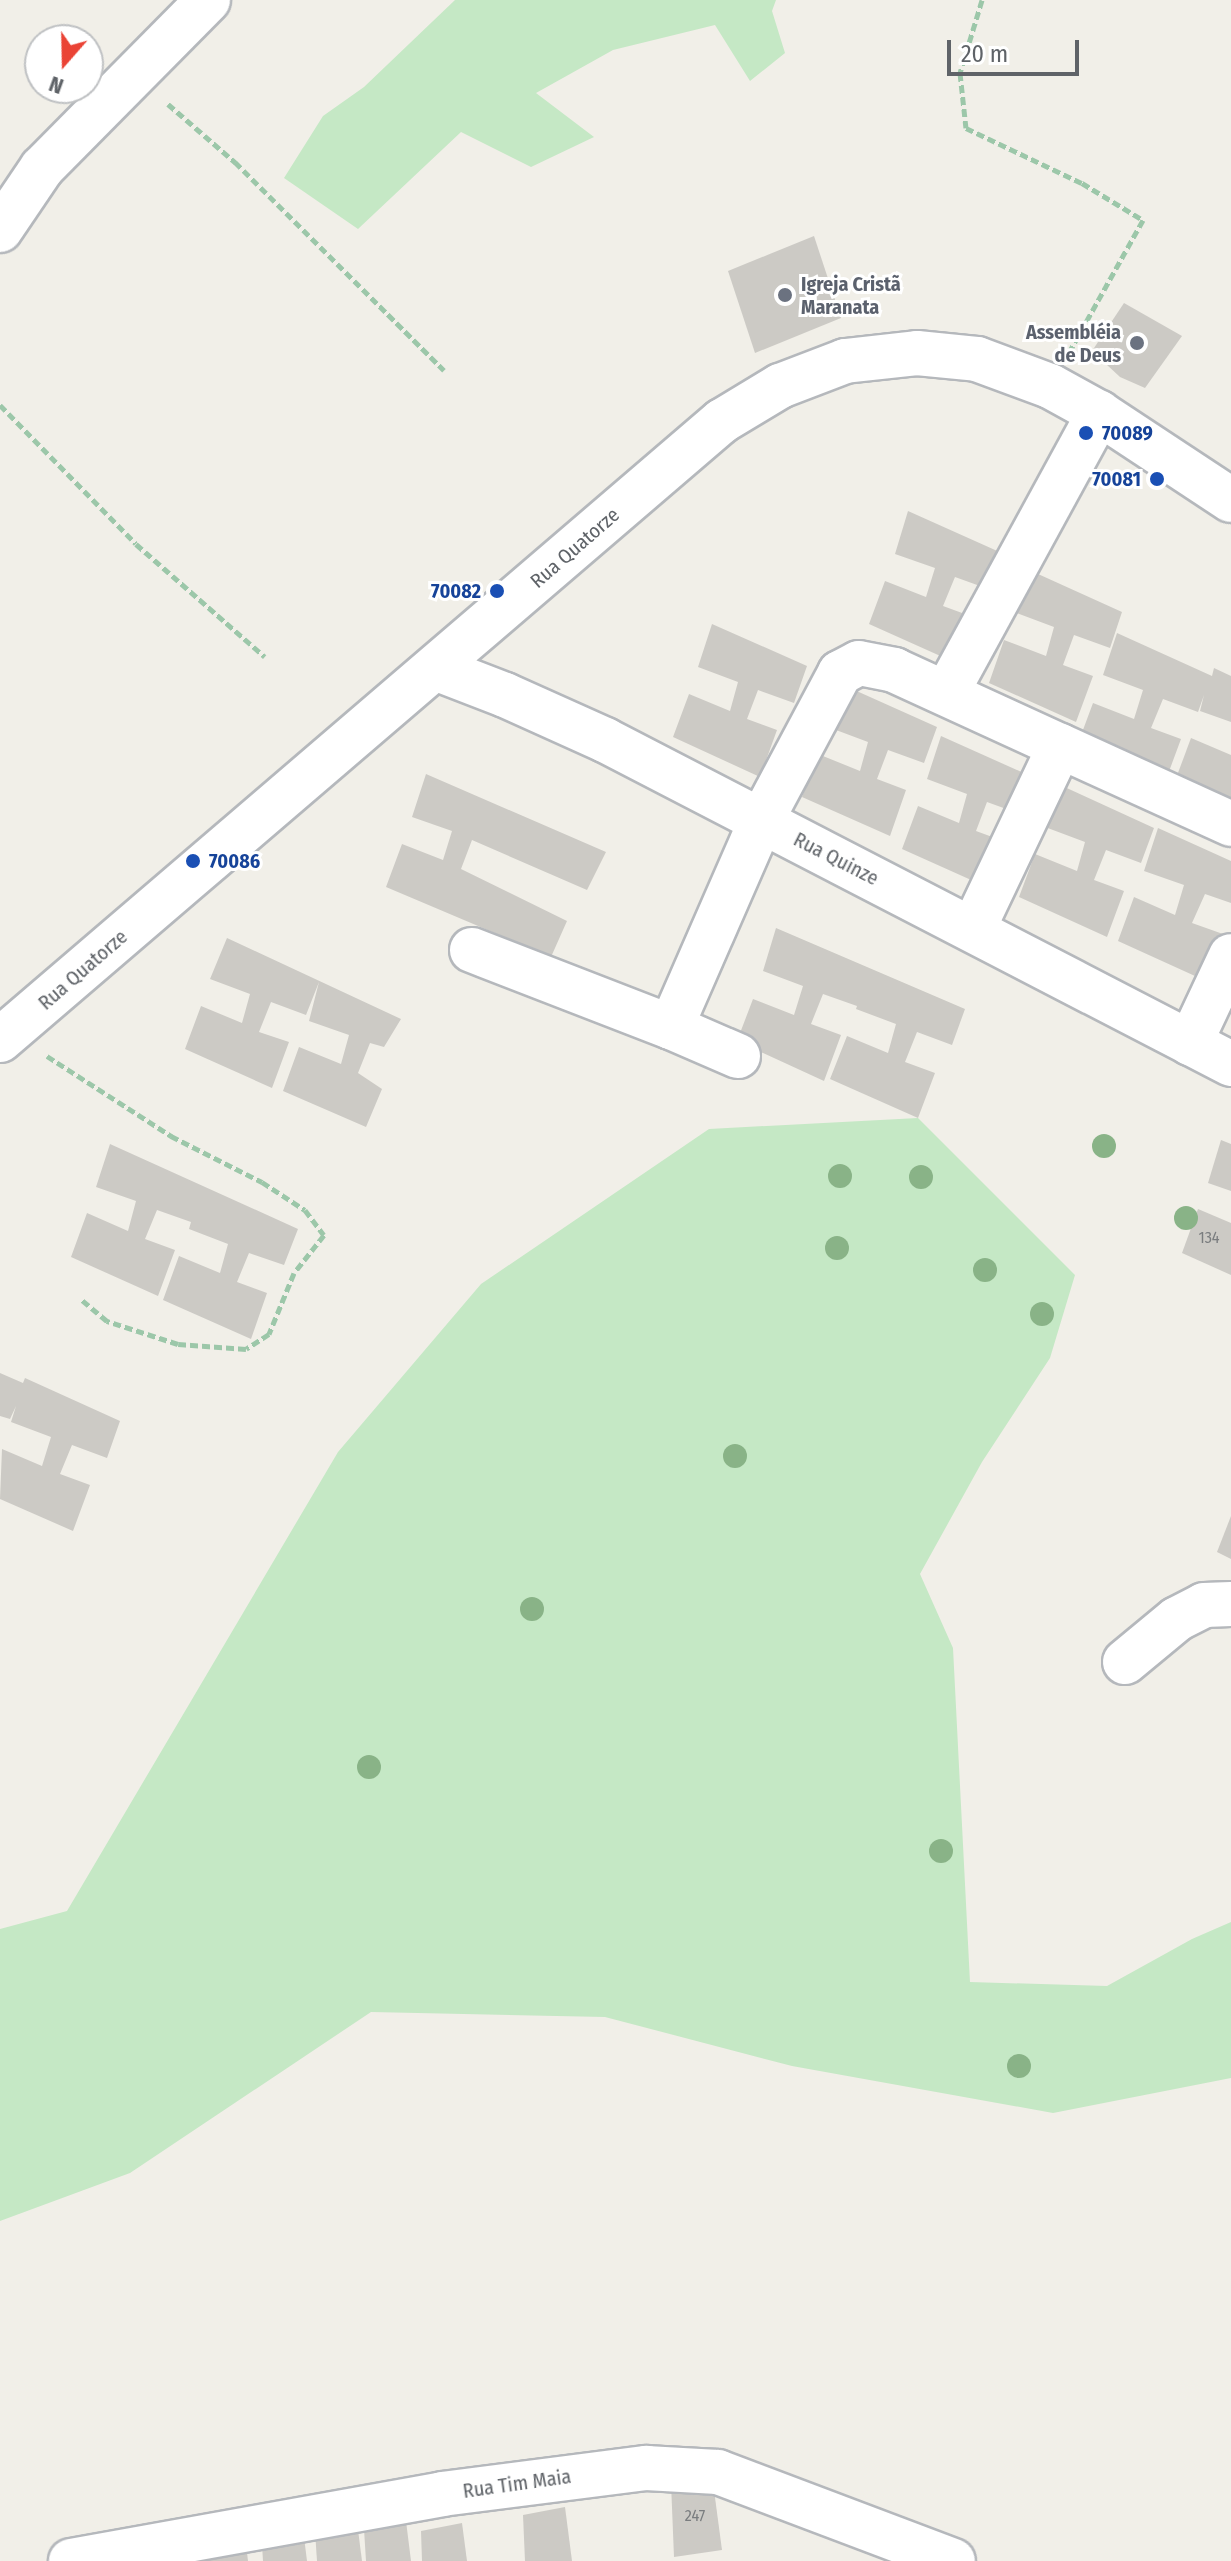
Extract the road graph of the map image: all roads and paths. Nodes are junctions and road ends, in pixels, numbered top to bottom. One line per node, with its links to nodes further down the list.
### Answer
1 (208, 0): 3 (street)
2 (982, 0): 6 (path)
3 (133, 75): 4 (street); 5 (path)
4 (0, 230)
5 (444, 370)
6 (1050, 386): 8 (street, Rua Quatorze); 11 (street, Rua Quatorze)
7 (0, 405): 10 (path)
8 (1099, 413): 9 (street, Rua Quatorze); 12 (street)
9 (1231, 500)
10 (265, 657)
11 (435, 668): 14 (street, Rua Quinze); 20 (street, Rua Quatorze)
12 (947, 692): 13 (street); 14 (street)
13 (1060, 746): 15 (street); 16 (street)
14 (761, 821): 16 (street, Rua Quinze); 19 (street)
15 (1231, 824)
16 (973, 929): 21 (street, Rua Quinze)
17 (472, 950): 19 (street)
18 (1231, 956): 21 (street)
19 (671, 1027): 22 (street)
20 (5, 1036): 24 (path)
21 (1190, 1043): 23 (street, Rua Quinze)
22 (738, 1056)
23 (1231, 1064)
24 (81, 1299)
25 (1231, 1604): 26 (street)
26 (1125, 1662)
27 (164, 2554): 28 (street, Rua Tim Maia); 29 (street, Rua Tim Maia)
28 (71, 2561)
29 (953, 2561)

